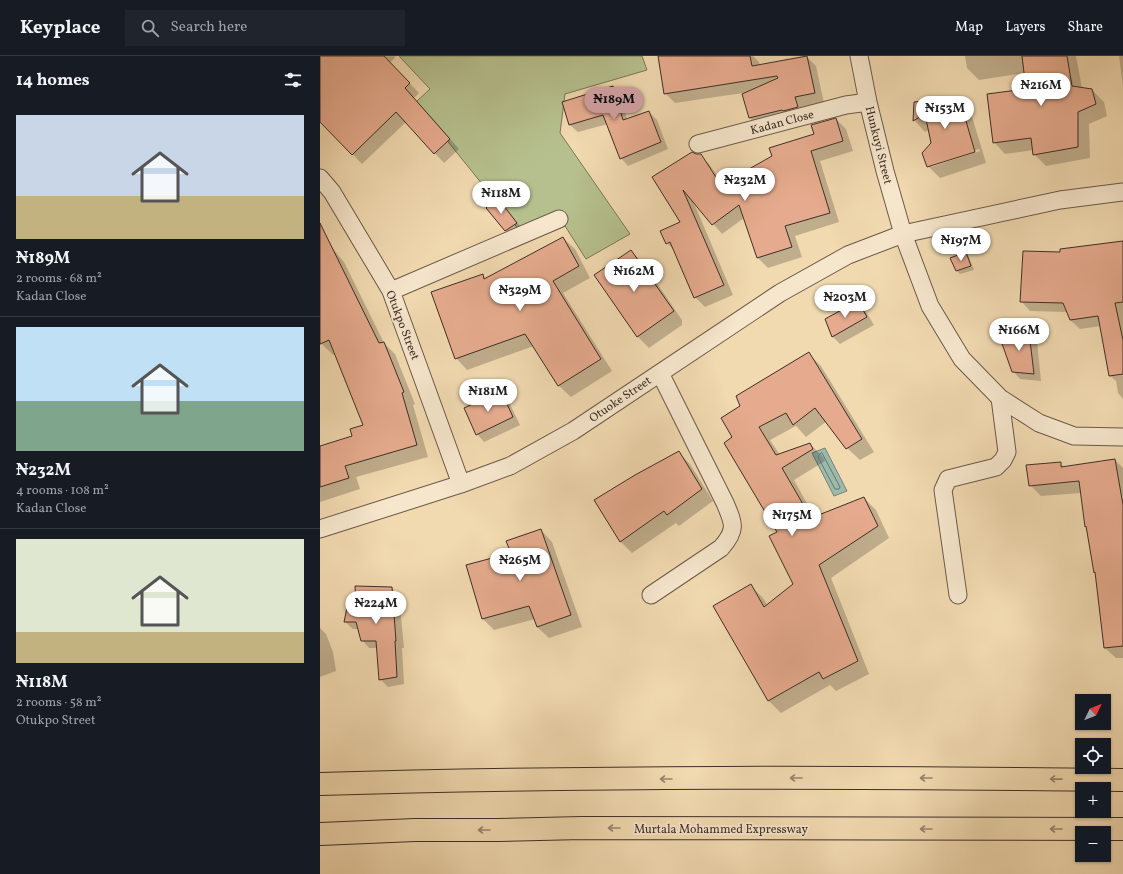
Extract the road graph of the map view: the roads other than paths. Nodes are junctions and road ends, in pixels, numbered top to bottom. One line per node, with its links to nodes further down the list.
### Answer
1 (859, 56): 2 (street, Hunkuyi Street)
2 (868, 102): 3 (street, Kadan Close); 7 (street, Hunkuyi Street)
3 (698, 144)
4 (320, 178): 8 (street, Otukpo Street)
5 (1123, 192): 7 (street, Otuoke Street)
6 (560, 219): 8 (street)
7 (903, 234): 9 (street, Otuoke Street); 10 (street, Hunkuyi Street)
8 (391, 291): 12 (street, Otukpo Street)
9 (660, 372): 12 (street, Otuoke Street); 14 (street)
10 (1000, 398): 11 (street, Hunkuyi Street); 15 (street)
11 (1123, 437)
12 (461, 484): 13 (street, Otuoke Street)
13 (320, 529)
14 (651, 595)
15 (958, 595)
16 (1123, 780): 17 (highway, one-way to 17)
17 (320, 784)
18 (1123, 829): 19 (highway, Murtala Mohammed Expressway, one-way to 19)
19 (320, 834)

